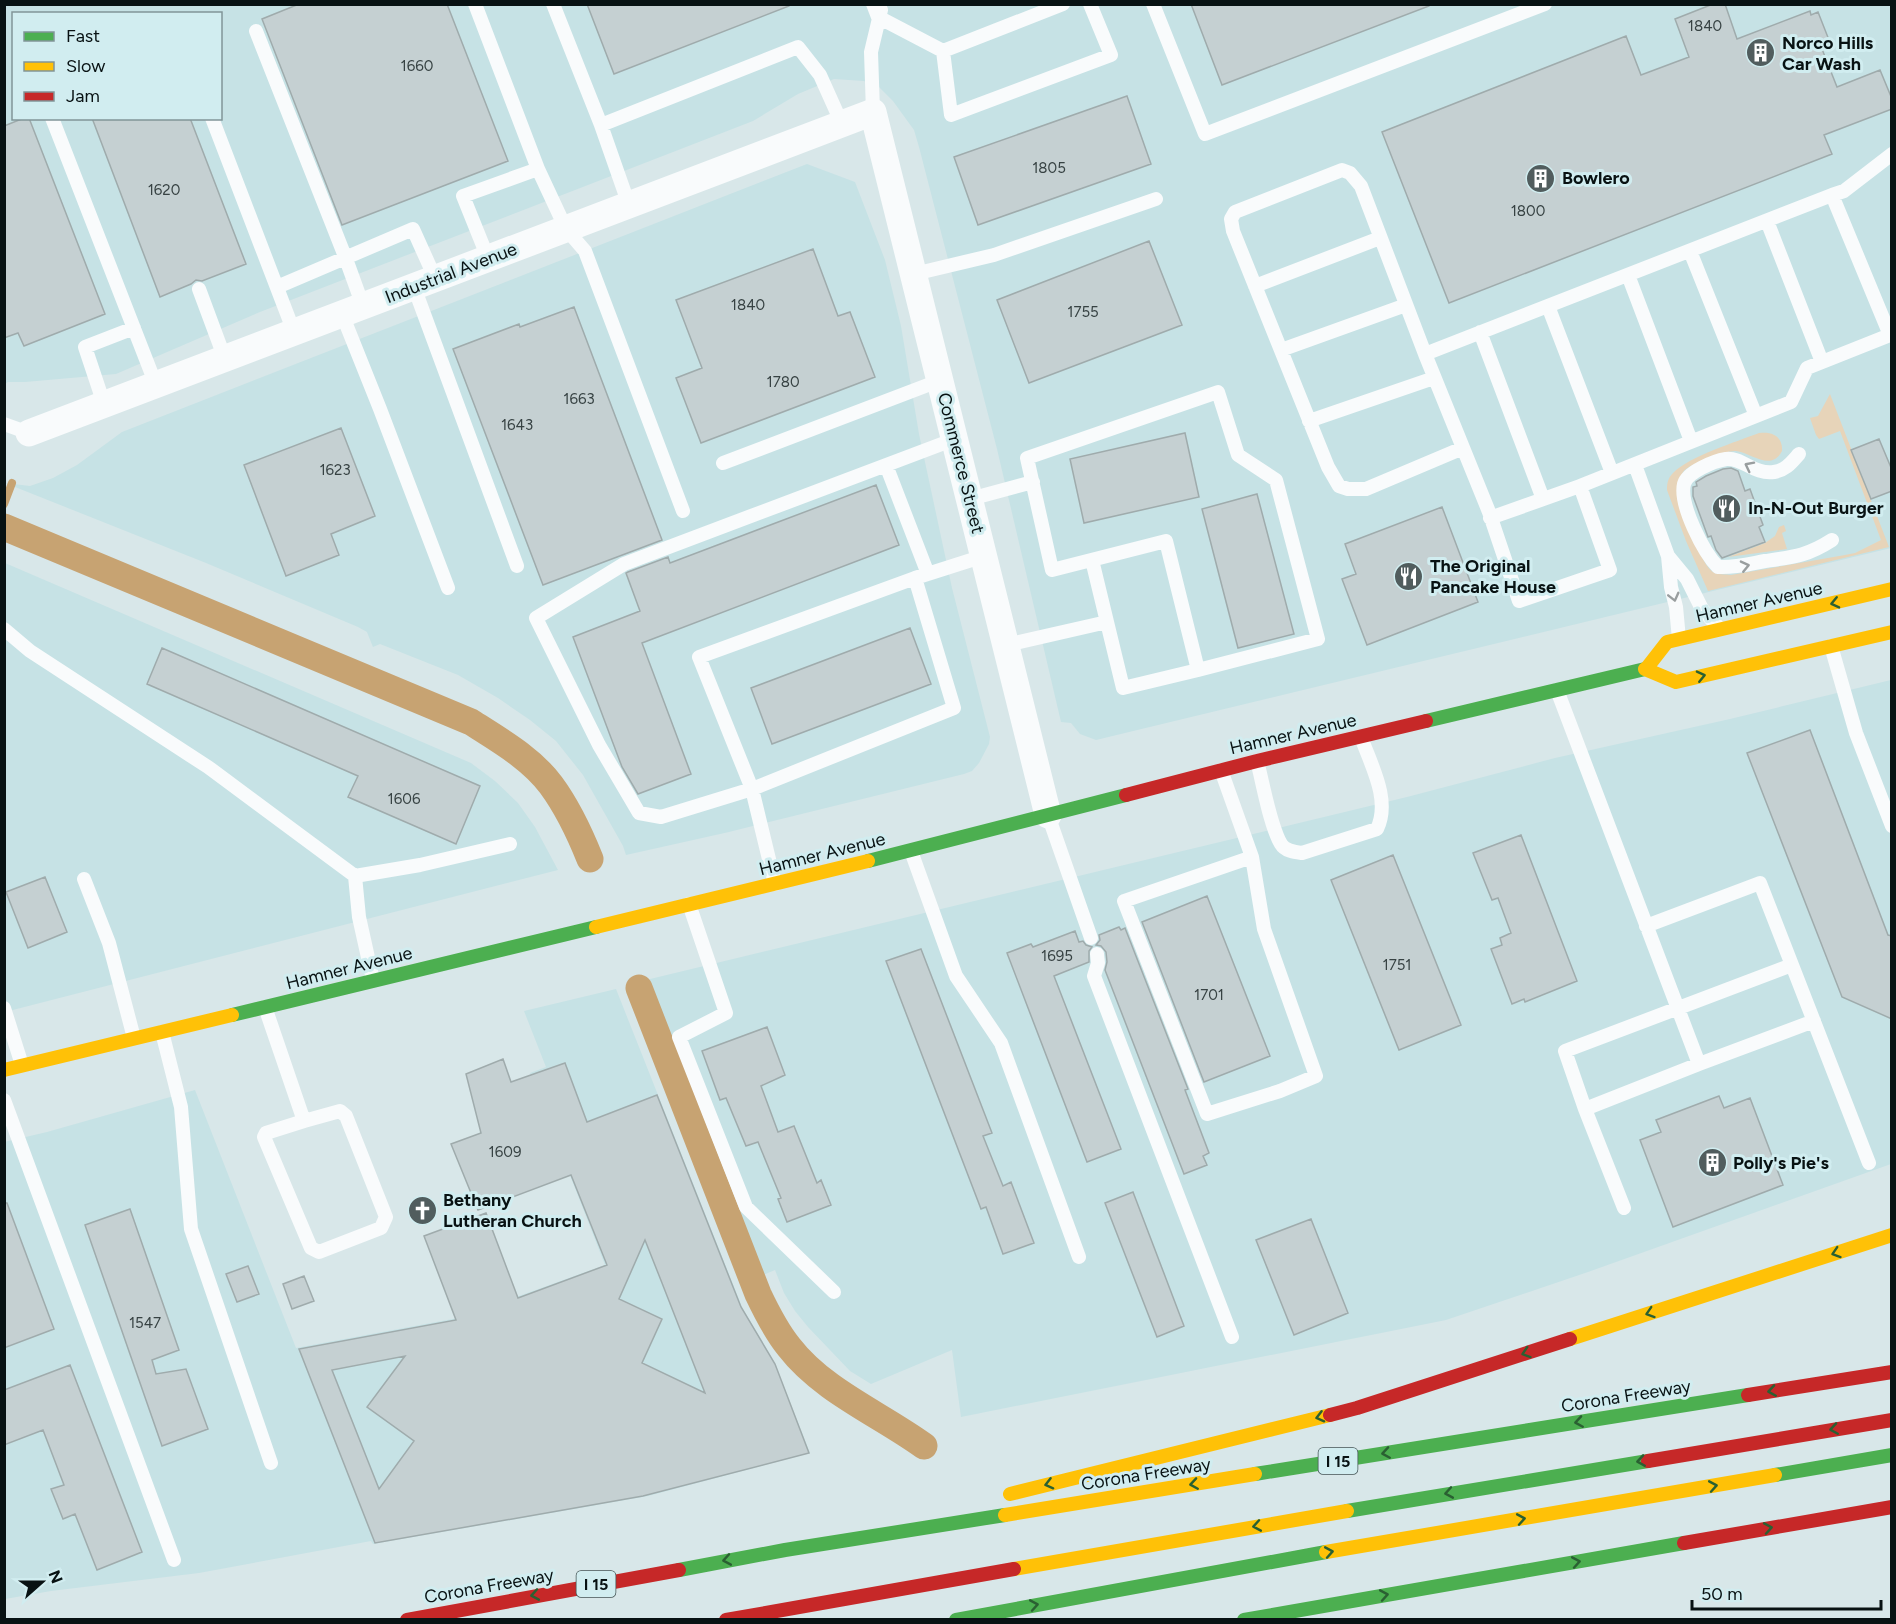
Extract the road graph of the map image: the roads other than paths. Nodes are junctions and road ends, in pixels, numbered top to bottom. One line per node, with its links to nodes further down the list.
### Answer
1 (475, 4): 16 (lane)
2 (553, 4): 14 (lane)
3 (1063, 4): 9 (lane)
4 (1090, 4): 9 (lane)
5 (1153, 4): 6 (lane)
6 (1545, 4)
7 (878, 9): 9 (lane); 10 (lane)
8 (256, 32): 25 (lane)
9 (943, 51)
10 (873, 112): 13 (street, Industrial Avenue); 26 (street, Commerce Street)
11 (53, 120): 35 (lane)
12 (213, 120): 30 (lane)
13 (842, 124): 14 (lane); 19 (street, Industrial Avenue)
14 (602, 125): 19 (lane)
15 (1892, 154): 17 (lane)
16 (538, 169): 21 (lane); 24 (lane)
17 (1832, 195): 20 (lane); 41 (lane)
18 (1156, 199): 26 (lane)
19 (629, 205): 21 (street, Industrial Avenue)
20 (1767, 220): 23 (lane); 41 (lane)
21 (566, 229): 24 (street, Industrial Avenue); 62 (lane)
22 (1380, 238): 29 (lane); 29 (lane); 32 (lane)
23 (1690, 251): 27 (lane); 46 (lane)
24 (488, 258): 28 (street, Industrial Avenue)
25 (346, 259): 28 (lane); 30 (lane); 34 (lane)
26 (914, 274): 43 (street, Commerce Street)
27 (1628, 275): 33 (lane); 51 (lane)
28 (424, 282): 34 (street, Industrial Avenue); 68 (lane)
29 (1255, 286): 38 (lane)
30 (277, 287): 36 (lane)
31 (199, 289): 40 (lane)
32 (1406, 305): 38 (lane); 39 (lane)
33 (1548, 306): 37 (lane); 57 (lane)
34 (352, 310): 36 (street, Industrial Avenue); 70 (lane)
35 (134, 328): 44 (lane); 45 (lane)
36 (294, 332): 40 (street, Industrial Avenue)
37 (1480, 332): 39 (lane); 61 (lane)
38 (1281, 350): 47 (lane)
39 (1425, 354): 42 (lane)
40 (225, 358): 44 (street, Industrial Avenue)
41 (1822, 362): 46 (lane)
42 (1434, 378): 47 (lane); 52 (lane)
43 (941, 380): 50 (street, Commerce Street); 54 (lane)
44 (156, 385): 45 (street, Industrial Avenue)
45 (104, 405): 49 (street, Industrial Avenue)
46 (1756, 416): 51 (lane)
47 (1310, 421): 52 (lane)
48 (4, 424): 49 (lane)
49 (29, 433)
50 (955, 439): 55 (lane); 60 (street, Commerce Street)
51 (1691, 441): 56 (lane)
52 (1462, 448): 63 (lane)
53 (1799, 454): 64 (lane, one-way to 64)
54 (723, 463)
55 (886, 465): 69 (lane); 85 (lane)
56 (1635, 465): 57 (lane); 66 (lane)
57 (1612, 473): 59 (lane)
58 (1033, 482): 60 (lane); 67 (lane); 80 (lane)
59 (1580, 486): 61 (lane); 63 (lane)
60 (970, 499): 65 (street, Commerce Street)
61 (1543, 499): 63 (lane)
62 (683, 511)
63 (1490, 518)
64 (1832, 540)
65 (984, 556): 69 (lane); 77 (street, Commerce Street)
66 (1668, 556): 74 (lane); 76 (lane, one-way to 76)
67 (1092, 560): 72 (lane); 80 (lane)
68 (517, 566)
69 (922, 576): 85 (lane); 85 (lane)
70 (448, 588)
71 (1892, 589): 74 (main road, Hamner Avenue, one-way to 74)
72 (1107, 622): 77 (lane); 80 (lane)
73 (4, 629): 91 (lane)
74 (1720, 630): 76 (main road, Hamner Avenue)
75 (1892, 632): 78 (main road)
76 (1679, 639): 79 (main road, Hamner Avenue)
77 (1006, 645): 86 (street, Commerce Street)
78 (1831, 646): 79 (main road, one-way to 78); 87 (lane)
79 (1646, 669): 81 (main road, Hamner Avenue)
80 (1198, 670)
81 (1557, 690): 82 (main road, Hamner Avenue); 95 (lane)
82 (1361, 737): 83 (main road, Hamner Avenue); 83 (lane)
83 (1257, 761): 84 (main road, Hamner Avenue)
84 (1221, 770): 86 (main road, Hamner Avenue); 90 (lane)
85 (752, 789): 93 (lane)
86 (1048, 815): 89 (main road, Hamner Avenue); 96 (lane)
87 (1892, 826)
88 (510, 844): 91 (lane)
89 (911, 851): 93 (main road, Hamner Avenue); 115 (lane)
90 (1252, 857): 90 (lane)
91 (354, 876): 99 (lane)
92 (84, 879): 105 (lane)
93 (775, 884): 94 (main road, Hamner Avenue)
94 (689, 904): 99 (main road, Hamner Avenue); 116 (lane)
95 (1646, 926): 98 (lane); 102 (lane)
96 (1091, 938)
97 (1097, 954): 117 (lane)
98 (1792, 965): 102 (lane); 103 (lane)
99 (373, 980): 100 (main road, Hamner Avenue)
100 (265, 1007): 104 (main road, Hamner Avenue); 111 (lane)
101 (4, 1008): 107 (lane)
102 (1677, 1009): 106 (lane); 110 (lane)
103 (1814, 1021): 106 (lane); 112 (lane)
104 (162, 1032): 105 (main road, Hamner Avenue); 121 (lane)
105 (134, 1038): 107 (main road, Hamner Avenue)
106 (1699, 1064): 110 (lane)
107 (22, 1065): 108 (main road, Hamner Avenue)
108 (4, 1070)
109 (4, 1100): 126 (lane)
110 (1586, 1109): 113 (lane)
111 (304, 1120): 111 (lane)
112 (1869, 1163)
113 (1624, 1208)
114 (1892, 1235): 122 (main road, one-way to 122)
115 (1079, 1257)
116 (834, 1292)
117 (1232, 1337)
118 (1892, 1372): 125 (main road, Corona Freeway / I 15, one-way to 125)
119 (1892, 1420): 128 (main road, one-way to 128)
120 (1892, 1455): 129 (main road, one-way to 120)
121 (271, 1463)
122 (1002, 1496)
123 (1892, 1507): 130 (main road, one-way to 123)
124 (934, 1513): 125 (main road)
125 (785, 1550): 127 (main road, Corona Freeway / I 15, one-way to 127)
126 (174, 1560)
127 (407, 1620)
128 (726, 1620)
129 (956, 1620)
130 (1244, 1620)

